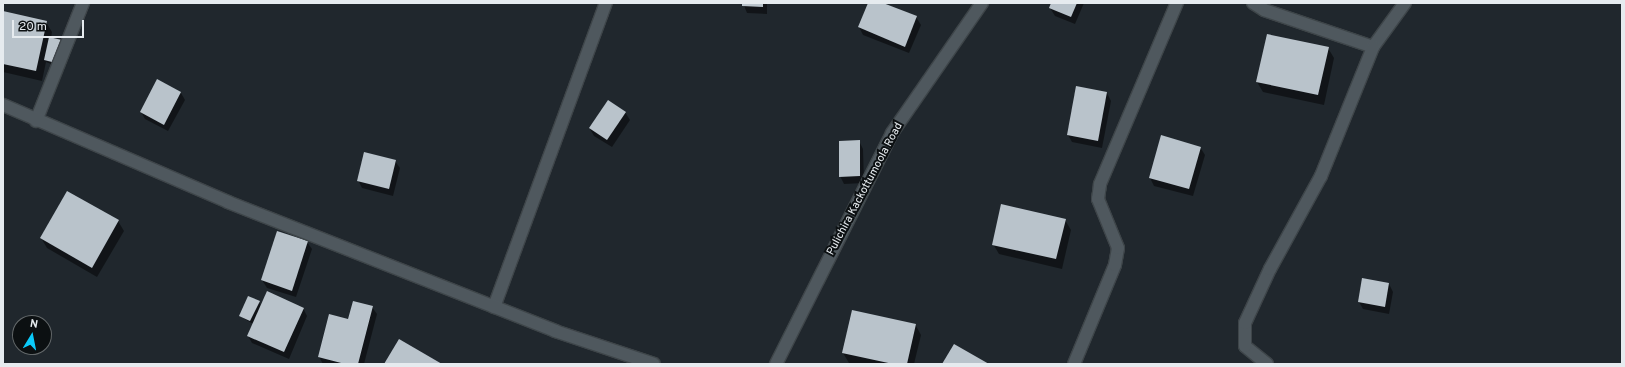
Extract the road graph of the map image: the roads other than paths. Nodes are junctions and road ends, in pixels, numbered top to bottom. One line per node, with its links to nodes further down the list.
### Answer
1 (83, 3): 9 (street)
2 (606, 3): 10 (street)
3 (982, 3): 12 (street, Pulichira Kackottumoola Road)
4 (1176, 3): 13 (street)
5 (1253, 3): 7 (street)
6 (1405, 3): 7 (street)
7 (1373, 47): 14 (street)
8 (3, 105): 9 (street)
9 (36, 121): 10 (street)
10 (494, 307): 11 (street)
11 (654, 364)
12 (776, 364)
13 (1074, 364)
14 (1267, 364)

